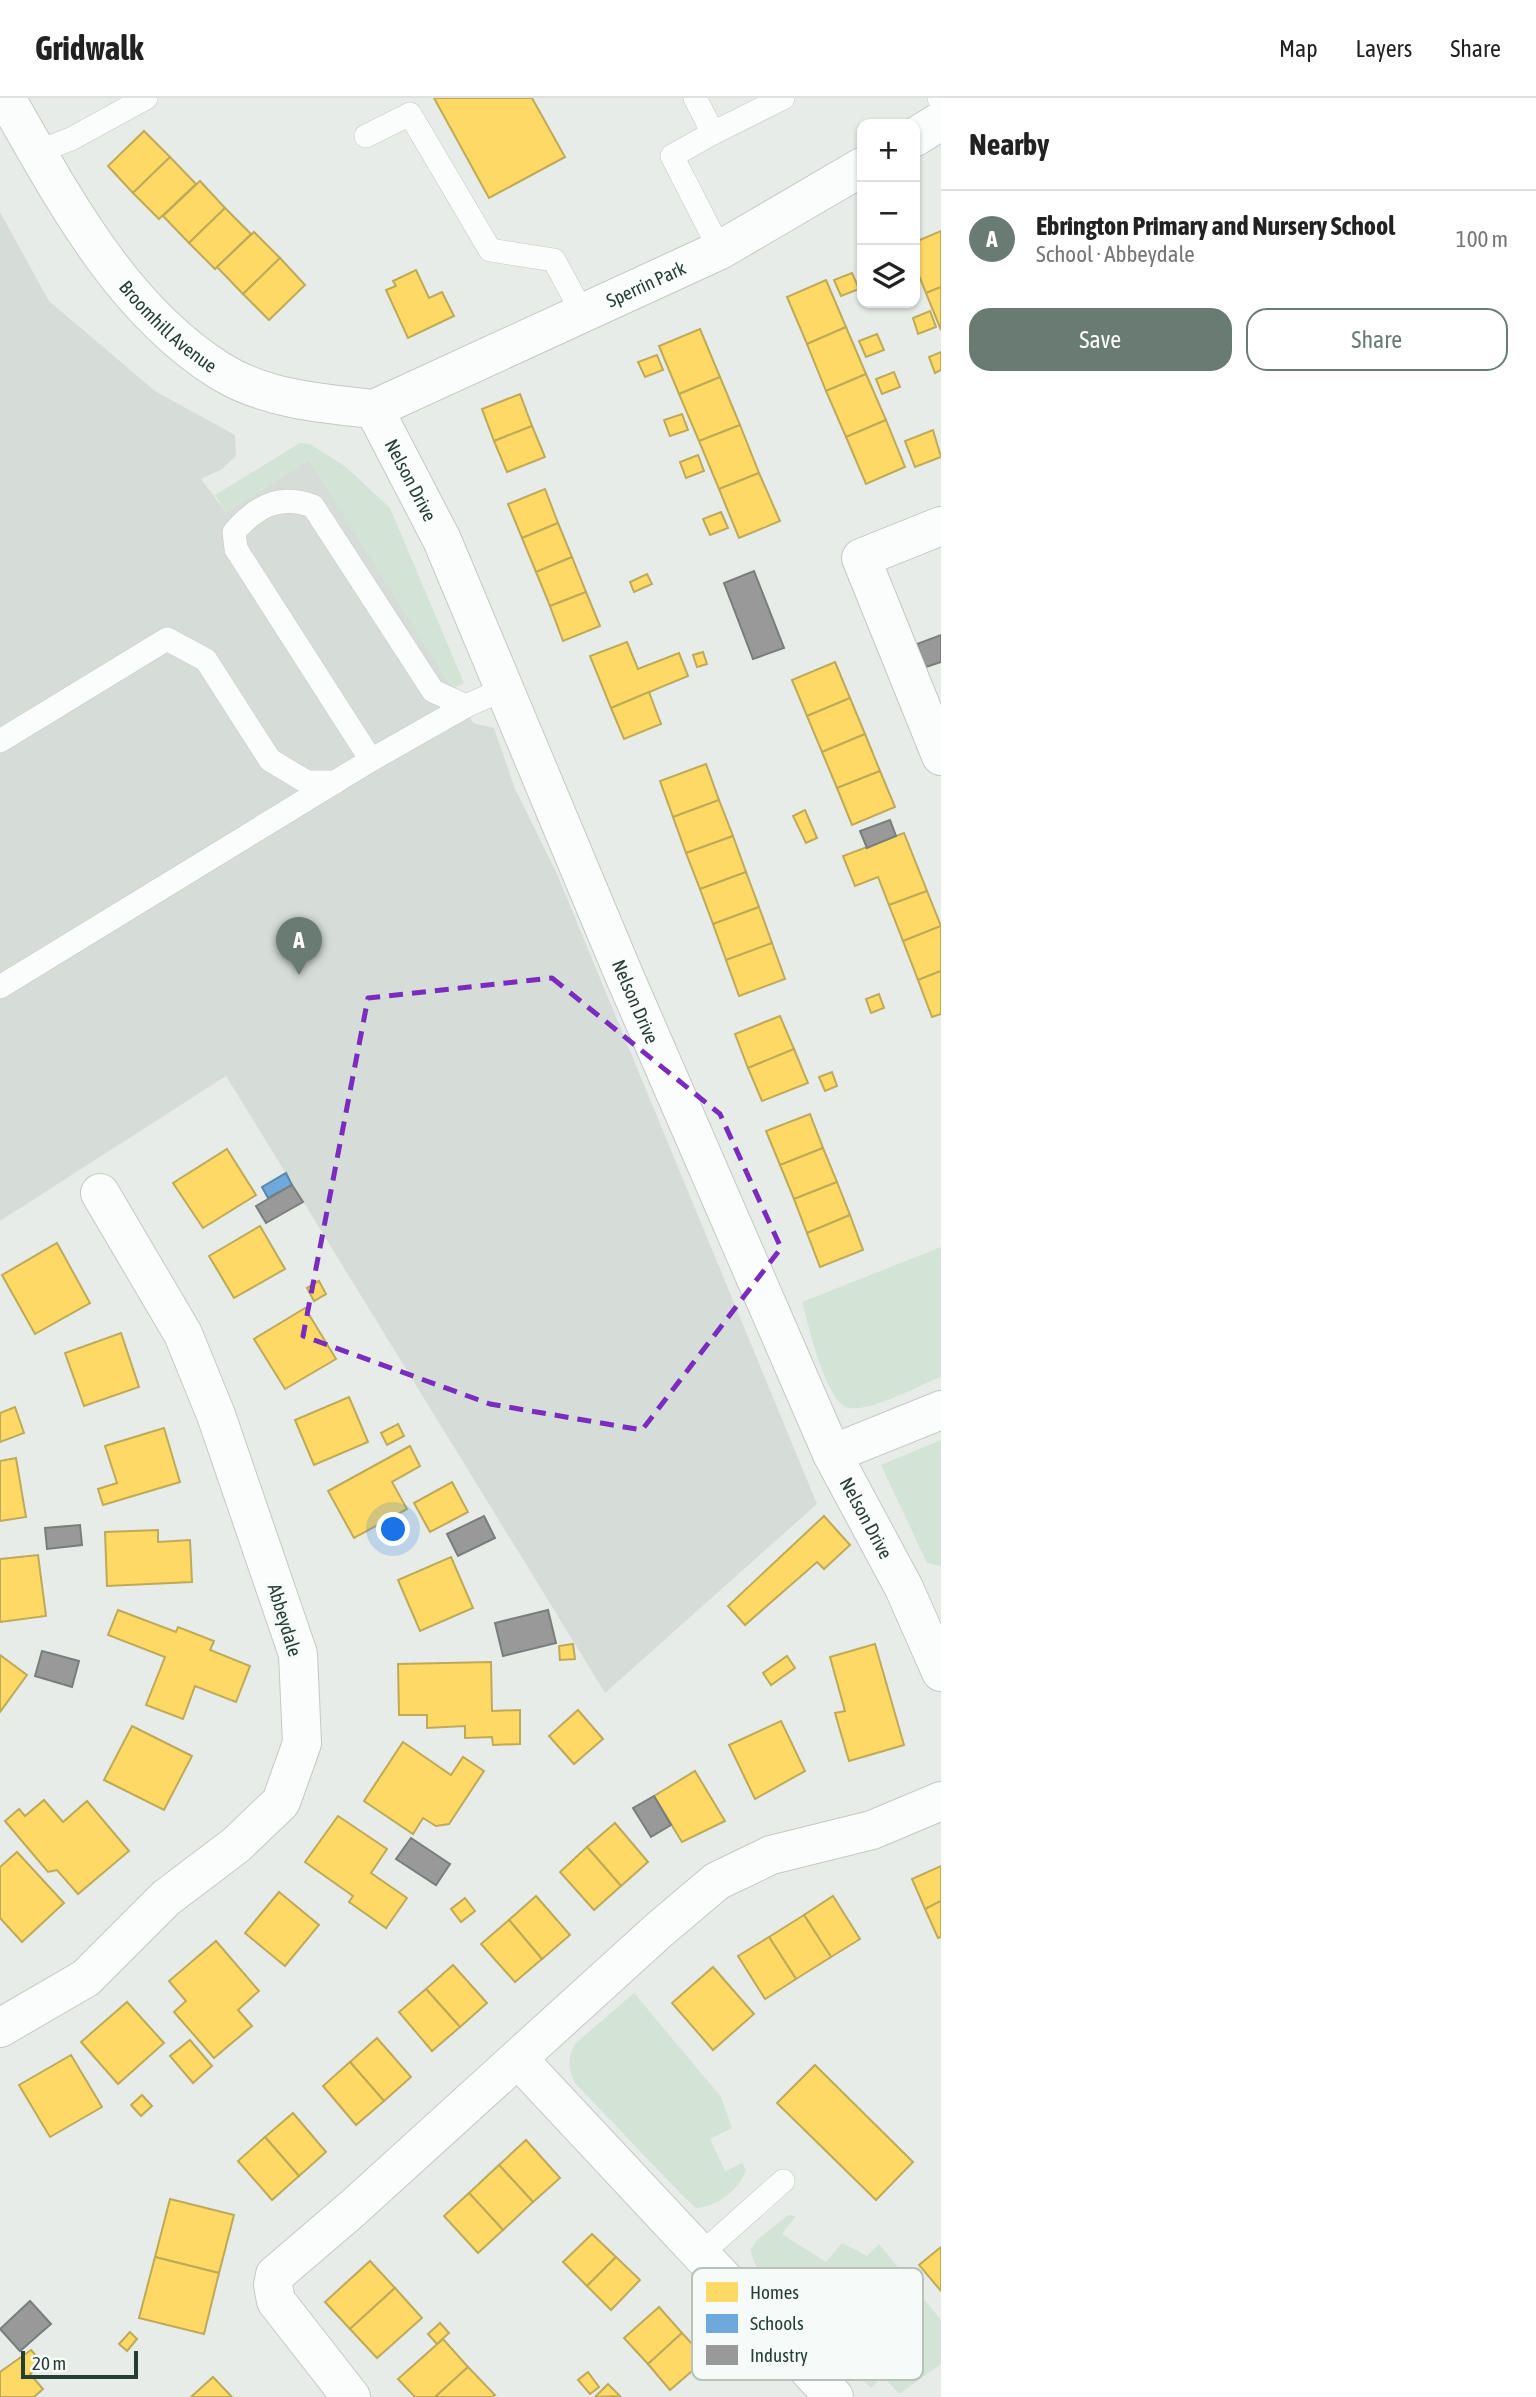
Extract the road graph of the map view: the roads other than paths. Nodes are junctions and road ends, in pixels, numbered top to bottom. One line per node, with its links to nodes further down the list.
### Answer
1 (6, 98): 9 (street, Broomhill Avenue)
2 (146, 98): 9 (lane)
3 (695, 98): 6 (lane)
4 (783, 98): 6 (lane)
5 (941, 121): 7 (street)
6 (713, 133): 11 (lane)
7 (920, 134)
8 (366, 136): 12 (lane)
9 (37, 152): 13 (street, Broomhill Avenue)
10 (857, 170): 11 (street, Sperrin Park)
11 (720, 250): 12 (street, Sperrin Park)
12 (583, 314): 13 (street, Sperrin Park)
13 (374, 409): 15 (street, Nelson Drive)
14 (941, 526): 18 (street)
15 (504, 689): 16 (lane); 24 (street, Nelson Drive)
16 (466, 706): 19 (lane); 19 (lane)
17 (0, 741): 20 (lane)
18 (941, 756)
19 (371, 760): 20 (lane)
20 (335, 782): 21 (lane)
21 (0, 987)
22 (100, 1193): 27 (street, Abbeydale)
23 (941, 1410): 24 (street)
24 (832, 1454): 25 (street, Nelson Drive)
25 (941, 1672)
26 (941, 1801): 28 (street)
27 (0, 2028)
28 (519, 2060): 30 (street); 33 (street)
29 (783, 2181): 30 (lane)
30 (700, 2255): 31 (street)
31 (712, 2268)
32 (818, 2380): 34 (street)
33 (351, 2397)
34 (834, 2397)

